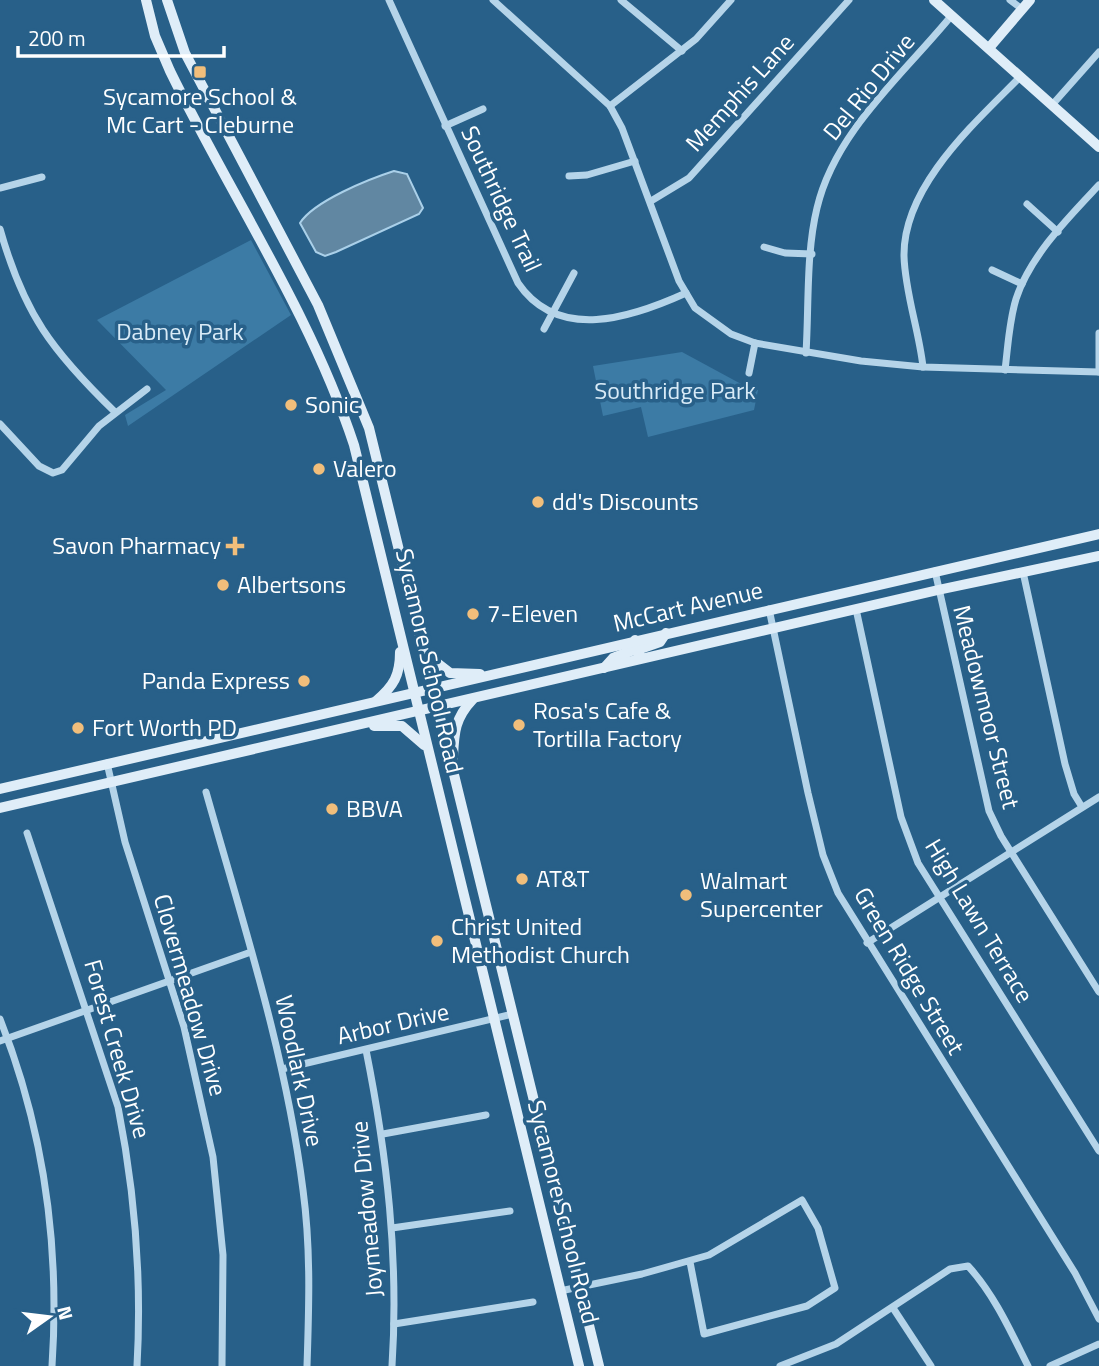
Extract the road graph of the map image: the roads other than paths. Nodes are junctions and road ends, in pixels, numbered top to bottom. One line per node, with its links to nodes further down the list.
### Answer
1 (146, 0): 18 (main road, Sycamore School Road)
2 (167, 0): 17 (main road, Sycamore School Road)
3 (389, 0): 22 (street, Southridge Trail)
4 (493, 0): 20 (street)
5 (621, 0): 14 (street)
6 (731, 0): 14 (street)
7 (849, 0): 29 (street, Memphis Lane)
8 (934, 0): 12 (main road)
9 (1010, 0): 11 (street)
10 (1030, 0): 11 (main road)
11 (1022, 9): 13 (main road)
12 (951, 15): 13 (main road); 34 (street, Del Rio Drive)
13 (989, 48): 16 (main road)
14 (682, 51): 20 (street)
15 (1099, 52): 19 (street)
16 (1020, 77): 19 (main road); 46 (street)
17 (206, 95): 18 (main road); 43 (main road, Sycamore School Road)
18 (187, 105): 45 (main road, Sycamore School Road)
19 (1052, 105): 23 (main road)
20 (610, 106): 24 (street)
21 (483, 108): 22 (street)
22 (445, 126): 39 (street, Southridge Trail)
23 (1099, 147)
24 (635, 161): 25 (street); 29 (street)
25 (569, 176)
26 (42, 177): 28 (street)
27 (1099, 185): 32 (street)
28 (0, 188)
29 (651, 201): 38 (street)
30 (1027, 204): 32 (street)
31 (0, 229): 51 (street)
32 (1058, 232): 37 (street)
33 (764, 247): 34 (street)
34 (811, 254): 44 (street, Del Rio Drive)
35 (992, 270): 37 (street)
36 (574, 273): 39 (street)
37 (1022, 284): 47 (street)
38 (686, 293): 39 (street); 42 (street)
39 (552, 314): 40 (street)
40 (544, 329)
41 (1099, 333): 48 (street)
42 (755, 343): 44 (street); 49 (street)
43 (339, 350): 45 (main road); 54 (main road, Sycamore School Road)
44 (806, 352): 46 (street)
45 (321, 358): 55 (main road, Sycamore School Road)
46 (923, 367): 47 (street)
47 (1005, 370): 48 (street)
48 (1099, 372)
49 (749, 373)
50 (147, 389): 51 (street)
51 (115, 412): 52 (street)
52 (0, 425)
53 (1099, 534): 57 (main road, McCart Avenue)
54 (398, 542): 55 (main road); 66 (main road, Sycamore School Road)
55 (380, 545): 64 (main road, Sycamore School Road)
56 (1099, 556): 58 (main road, McCart Avenue)
57 (935, 571): 59 (street, Meadowmoor Street); 60 (main road, McCart Avenue)
58 (1023, 572): 59 (main road, McCart Avenue); 86 (street)
59 (938, 590): 61 (main road, McCart Avenue); 89 (street, Meadowmoor Street)
60 (769, 609): 62 (street, Green Ridge Street); 63 (main road, McCart Avenue)
61 (856, 609): 62 (main road, McCart Avenue); 92 (street, High Lawn Terrace)
62 (772, 628): 67 (main road, McCart Avenue); 93 (street, Green Ridge Street)
63 (666, 633): 65 (main road, McCart Avenue); 67 (main road)
64 (401, 634): 71 (main road, Sycamore School Road); 73 (main road)
65 (635, 640): 68 (main road); 69 (main road, McCart Avenue)
66 (426, 654): 69 (main road); 70 (main road, Sycamore School Road)
67 (638, 660): 68 (main road, McCart Avenue)
68 (603, 668): 72 (main road, McCart Avenue)
69 (494, 674): 70 (main road, McCart Avenue)
70 (433, 689): 71 (main road, McCart Avenue); 74 (main road, Sycamore School Road)
71 (414, 693): 73 (main road, McCart Avenue); 75 (main road, Sycamore School Road)
72 (473, 699): 74 (main road, McCart Avenue); 81 (main road)
73 (374, 703): 76 (main road, McCart Avenue)
74 (437, 707): 75 (main road, McCart Avenue); 81 (main road, Sycamore School Road)
75 (419, 711): 77 (main road, McCart Avenue); 79 (main road, Sycamore School Road)
76 (267, 727): 78 (main road); 80 (main road, McCart Avenue)
77 (349, 727): 78 (main road, McCart Avenue); 79 (main road)
78 (272, 745): 82 (main road, McCart Avenue)
79 (428, 750): 91 (main road, Sycamore School Road)
80 (107, 763): 82 (street, Clovermeadow Drive); 83 (main road, McCart Avenue)
81 (452, 768): 90 (main road, Sycamore School Road)
82 (111, 782): 87 (main road, McCart Avenue); 95 (street, Clovermeadow Drive)
83 (0, 789)
84 (206, 792): 94 (street, Woodlark Drive)
85 (1099, 797): 86 (street)
86 (1082, 807): 89 (street)
87 (0, 808)
88 (27, 834): 97 (street, Forest Creek Drive)
89 (1012, 852): 92 (street); 96 (street, Meadowmoor Street)
90 (480, 876): 91 (main road); 98 (main road, Sycamore School Road)
91 (460, 881): 100 (main road, Sycamore School Road)
92 (939, 898): 93 (street); 108 (street, High Lawn Terrace)
93 (866, 943): 116 (street, Green Ridge Street)
94 (251, 952): 95 (street); 103 (street, Woodlark Drive)
95 (169, 981): 97 (street); 121 (street, Clovermeadow Drive)
96 (1099, 992)
97 (88, 1009): 101 (street); 120 (street, Forest Creek Drive)
98 (513, 1014): 100 (street, Arbor Drive); 105 (main road, Sycamore School Road)
99 (0, 1019): 101 (street)
100 (494, 1019): 102 (street, Arbor Drive); 107 (main road, Sycamore School Road)
101 (4, 1040): 119 (street)
102 (366, 1050): 103 (street, Arbor Drive); 106 (street, Joymeadow Drive)
103 (282, 1069): 122 (street, Woodlark Drive)
104 (486, 1115): 106 (street)
105 (541, 1132): 107 (main road); 112 (main road, Sycamore School Road)
106 (383, 1134): 110 (street, Joymeadow Drive)
107 (523, 1136): 113 (main road, Sycamore School Road)
108 (1099, 1151)
109 (510, 1211): 110 (street)
110 (392, 1228): 117 (street, Joymeadow Drive)
111 (690, 1262): 111 (street); 112 (street)
112 (579, 1288): 113 (street); 125 (main road, Sycamore School Road)
113 (560, 1292): 124 (main road, Sycamore School Road)
114 (533, 1302): 117 (street)
115 (893, 1308): 126 (street); 127 (street); 128 (street)
116 (1099, 1319)
117 (394, 1324): 123 (street, Joymeadow Drive)
118 (1099, 1344): 129 (street)
119 (52, 1366)
120 (137, 1366)
121 (222, 1366)
122 (307, 1366)
123 (392, 1366)
124 (579, 1366)
125 (598, 1366)
126 (780, 1366)
127 (931, 1366)
128 (1028, 1366)
129 (1050, 1366)

